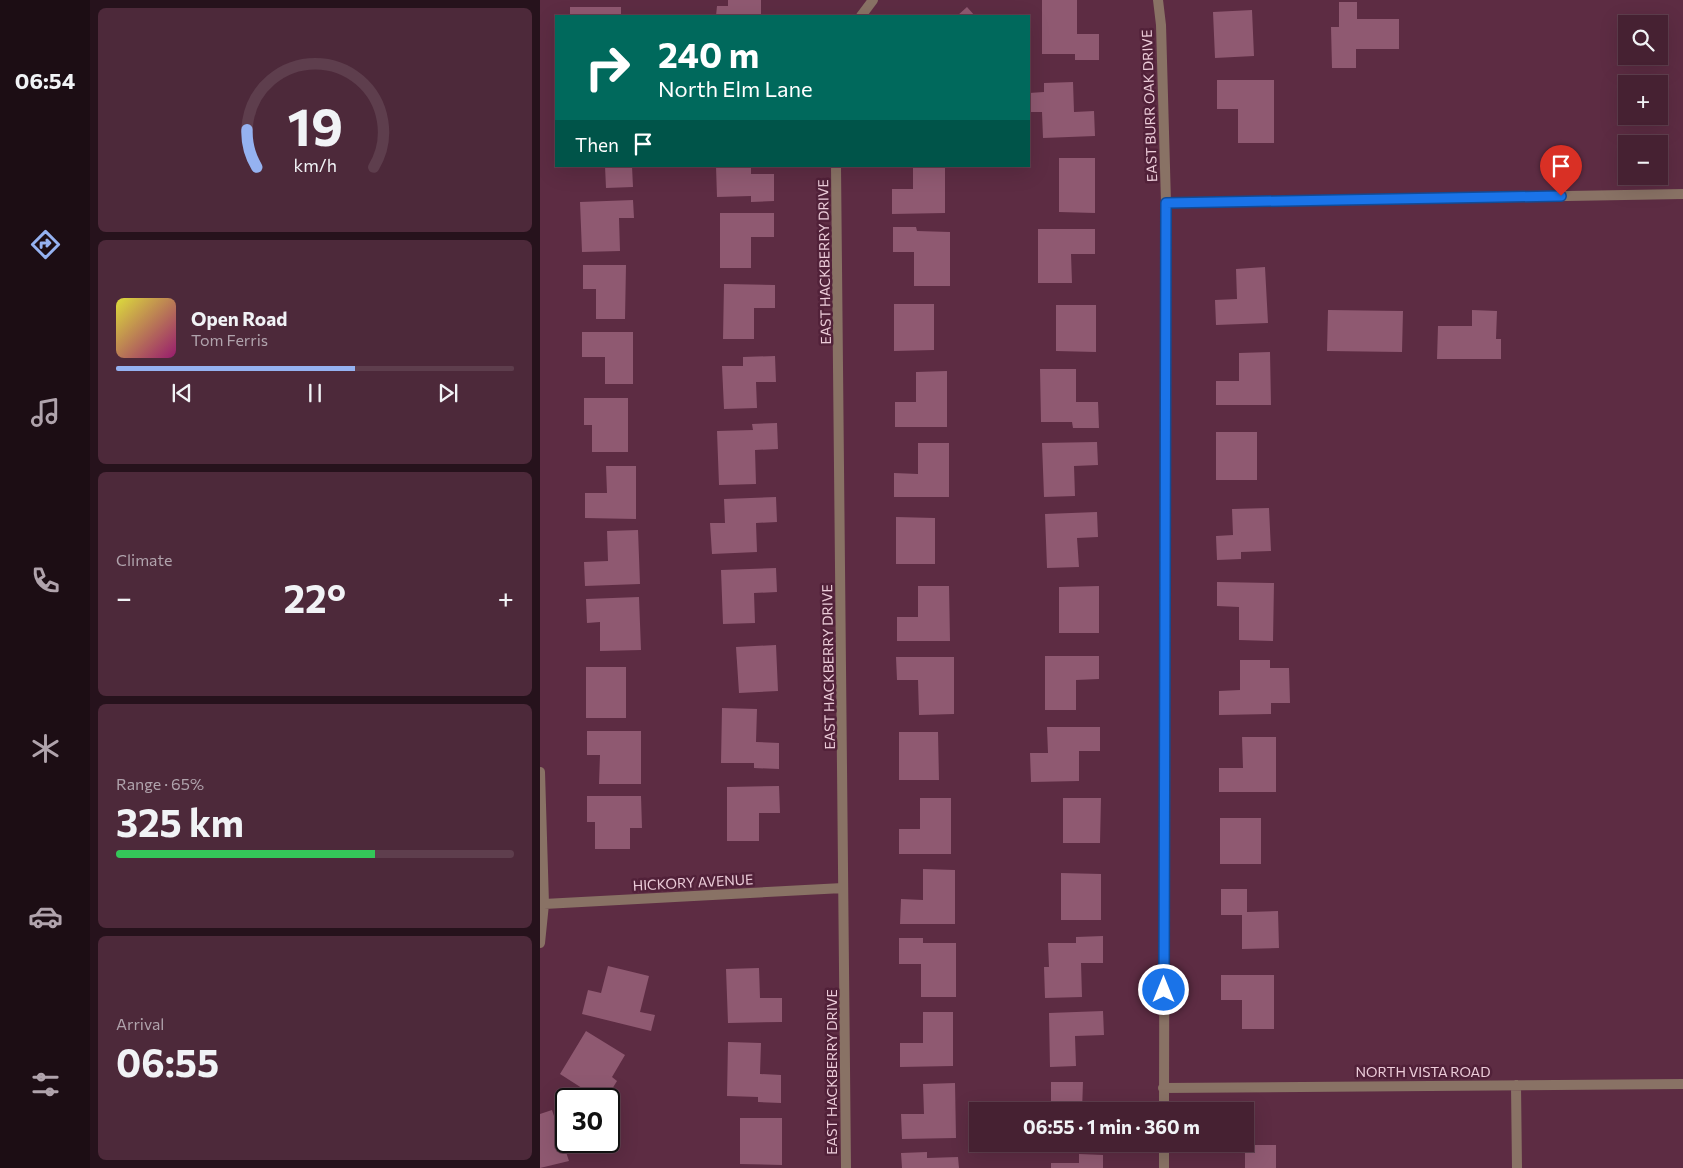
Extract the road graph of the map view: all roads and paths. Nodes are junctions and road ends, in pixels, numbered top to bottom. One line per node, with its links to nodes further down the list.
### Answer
1 (872, 0): 3 (street)
2 (1158, 0): 6 (street, EAST BURR OAK DRIVE)
3 (862, 15)
4 (836, 167): 8 (street, EAST HACKBERRY DRIVE)
5 (1683, 194): 6 (street)
6 (1166, 203): 13 (street, EAST BURR OAK DRIVE)
7 (540, 772): 9 (street)
8 (844, 888): 9 (street, HICKORY AVENUE); 16 (street, EAST HACKBERRY DRIVE)
9 (544, 904): 10 (street)
10 (540, 943)
11 (1683, 1084): 12 (street, NORTH VISTA ROAD)
12 (1516, 1085): 13 (street, NORTH VISTA ROAD); 18 (street)
13 (1163, 1088): 14 (street, EAST BURR OAK DRIVE)
14 (1164, 1102)
15 (1164, 1152): 17 (street)
16 (846, 1168)
17 (1164, 1168)
18 (1517, 1168)

